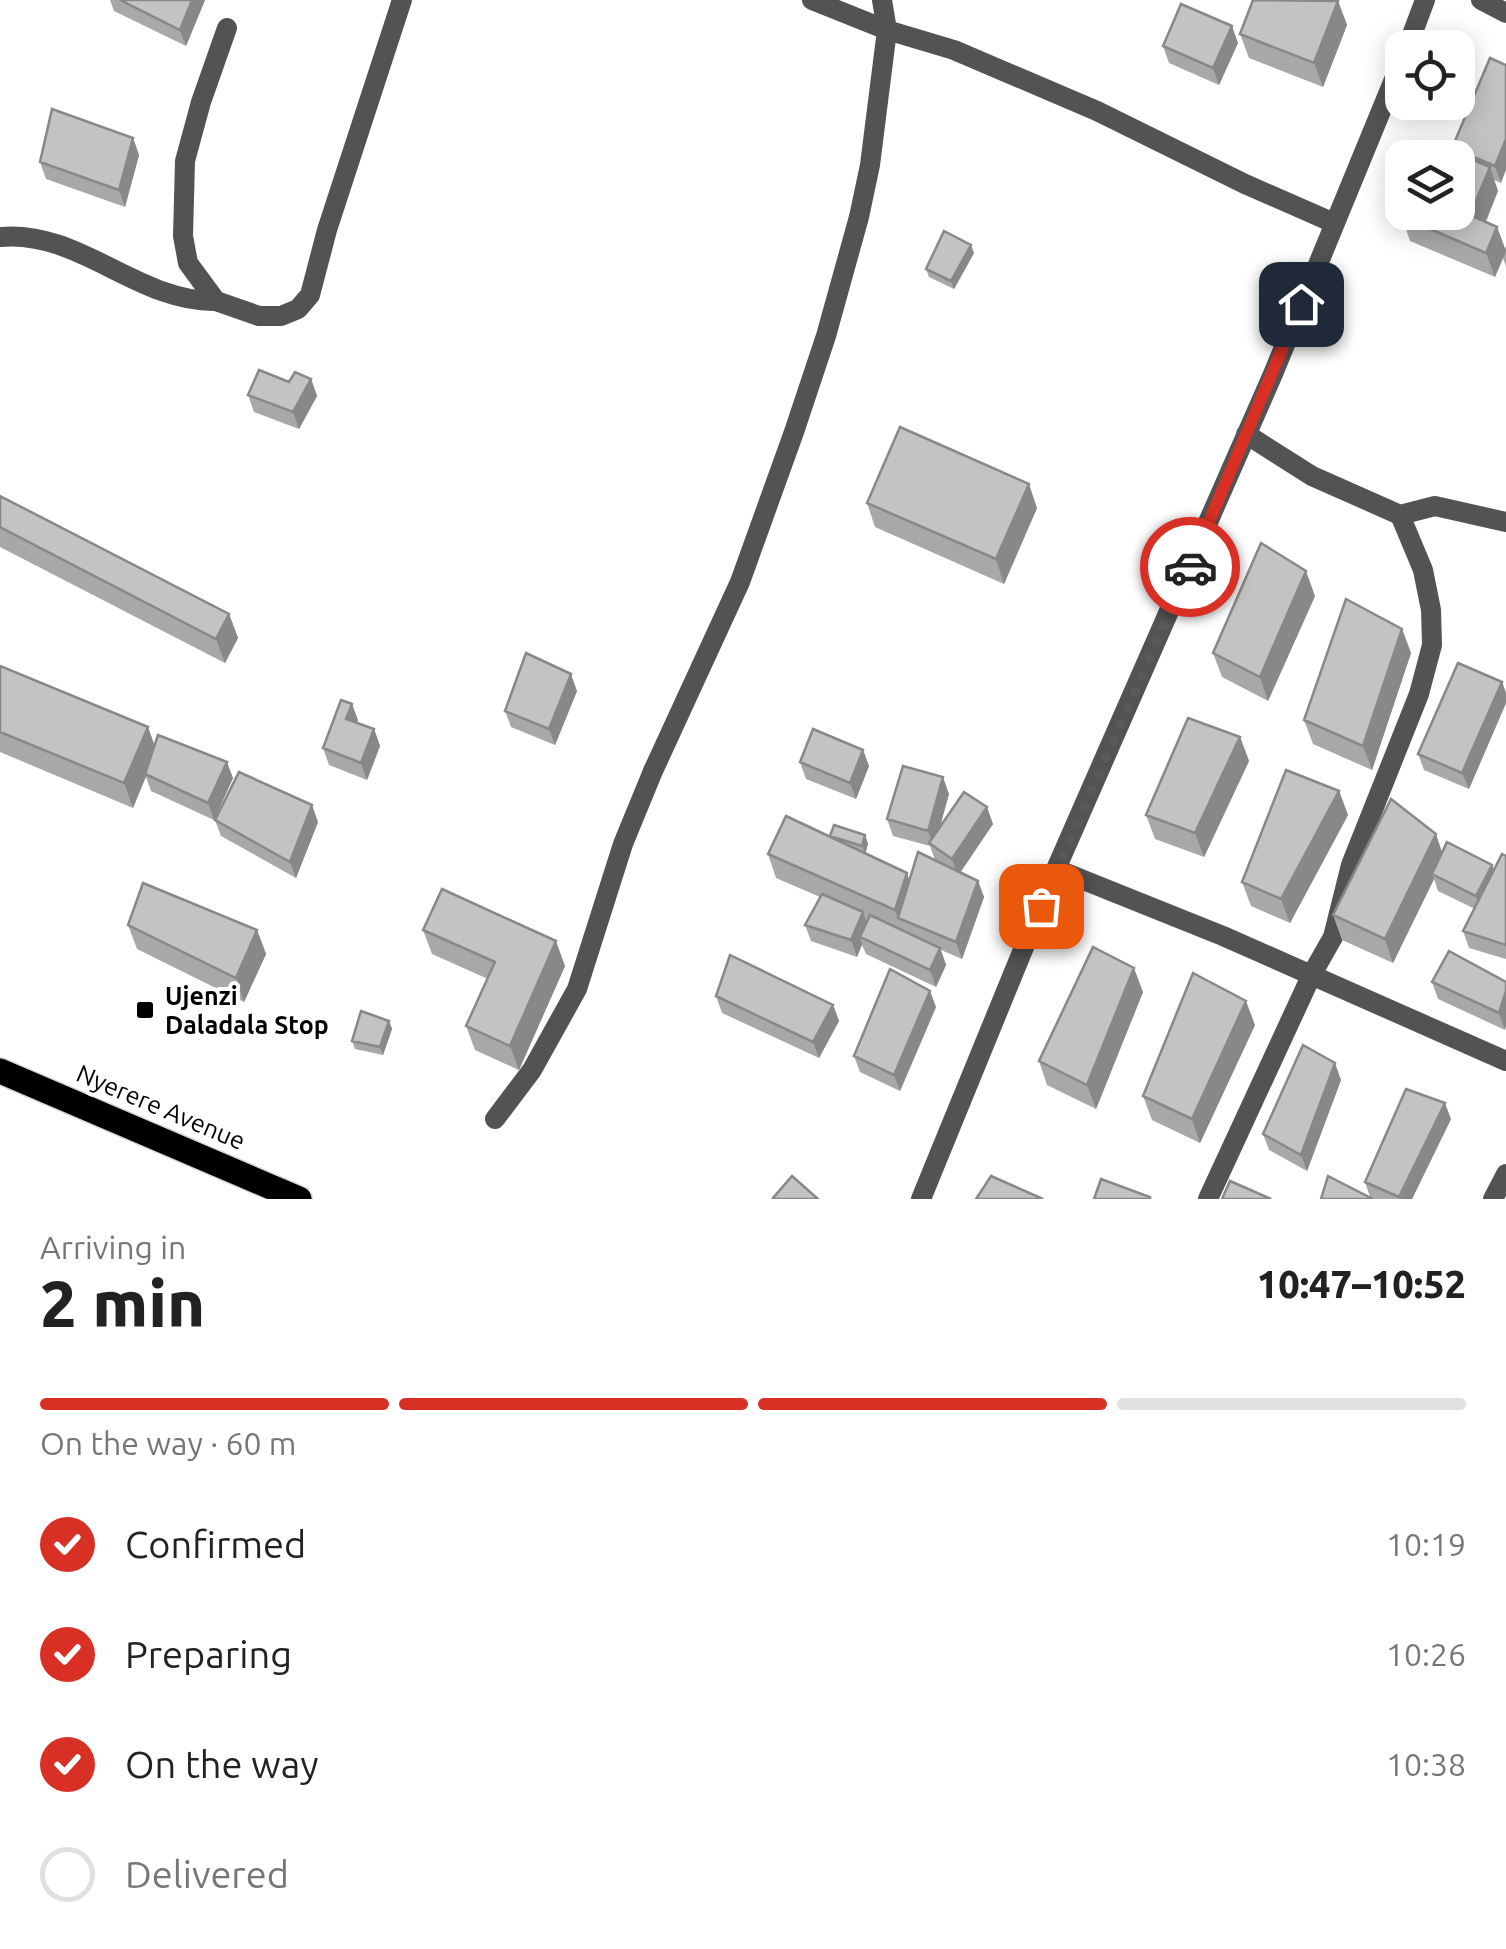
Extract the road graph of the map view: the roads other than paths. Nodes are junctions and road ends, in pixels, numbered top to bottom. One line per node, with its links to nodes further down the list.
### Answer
1 (402, 0): 13 (street)
2 (812, 0): 8 (street)
3 (882, 0): 8 (street)
4 (1425, 0): 9 (street)
5 (1481, 0): 6 (street)
6 (1506, 13)
7 (226, 28): 13 (street)
8 (887, 30): 11 (street); 21 (street)
9 (1414, 30)
10 (1385, 101): 11 (street)
11 (1334, 224): 14 (street)
12 (0, 237): 13 (street)
13 (216, 301)
14 (1246, 434): 15 (street); 17 (street)
15 (1400, 515): 16 (street); 18 (street)
16 (1506, 522)
17 (1056, 869): 18 (street); 24 (street)
18 (1312, 974): 19 (street); 25 (street)
19 (1506, 1060)
20 (0, 1071): 23 (main road, Nyerere Avenue)
21 (495, 1119)
22 (1506, 1174): 26 (street)
23 (299, 1199)
24 (921, 1199)
25 (1208, 1199)
26 (1492, 1199)

